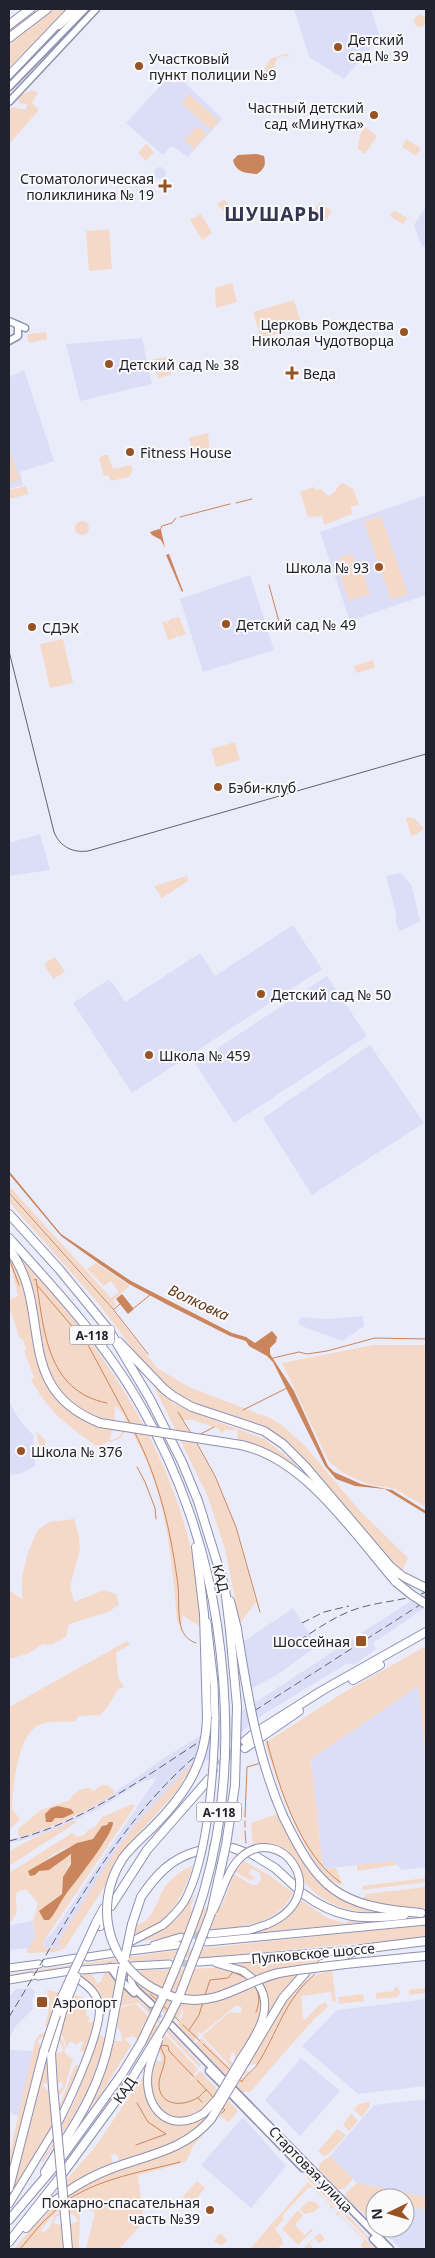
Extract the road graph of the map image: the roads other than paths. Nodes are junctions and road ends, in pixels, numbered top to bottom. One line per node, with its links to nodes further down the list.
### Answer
1 (28, 9): 7 (highway)
2 (47, 9): 8 (highway)
3 (72, 9): 9 (main road)
4 (79, 9): 9 (street)
5 (85, 9): 11 (street)
6 (96, 9): 12 (street)
7 (9, 24)
8 (9, 38)
9 (44, 41): 10 (main road)
10 (9, 75)
11 (9, 87)
12 (9, 102)
13 (9, 321): 14 (street)
14 (9, 341)
15 (9, 1214): 18 (highway, КАД / А-118)
16 (9, 1238): 19 (highway, КАД / А-118)
17 (9, 1249): 20 (highway, bridge)
18 (115, 1339): 20 (highway); 24 (highway, КАД / А-118)
19 (192, 1521): 23 (highway); 64 (highway, КАД / А-118, bridge)
20 (398, 1578): 21 (highway); 22 (highway, bridge)
21 (426, 1588)
22 (426, 1604)
23 (206, 1626): 35 (main road, bridge); 42 (highway, bridge)
24 (233, 1630): 30 (highway, bridge); 31 (highway, КАД / А-118, bridge)
25 (426, 1632): 26 (highway)
26 (426, 1638)
27 (233, 1848): 30 (highway)
28 (198, 1851): 41 (highway, bridge)
29 (112, 1894): 33 (highway)
30 (424, 1912)
31 (211, 1913): 34 (main road, bridge); 60 (highway, КАД / А-118, bridge)
32 (426, 1921): 38 (main road, Пулковское шоссе)
33 (100, 1923): 65 (highway, bridge); 69 (highway, bridge)
34 (210, 1934)
35 (132, 1941)
36 (179, 1941): 41 (main road)
37 (426, 1941): 39 (highway, Пулковское шоссе)
38 (207, 1942)
39 (361, 1949): 46 (main road, Пулковское шоссе); 48 (highway)
40 (113, 1951): 43 (main road)
41 (127, 1954)
42 (426, 1956)
43 (90, 1957)
44 (76, 1958): 51 (main road)
45 (199, 1962): 46 (main road, Пулковское шоссе)
46 (208, 1962): 61 (main road)
47 (169, 1964): 52 (main road)
48 (322, 1964)
49 (110, 1967): 50 (main road); 53 (main road); 56 (street)
50 (121, 1967): 64 (highway, bridge)
51 (9, 1968)
52 (134, 1969): 59 (street)
53 (82, 1970)
54 (68, 1973): 58 (main road)
55 (305, 1973): 61 (highway)
56 (118, 1978)
57 (78, 1979): 66 (main road)
58 (9, 1980)
59 (124, 1983)
60 (169, 2025): 61 (main road, bridge); 62 (street); 68 (highway, КАД / А-118, bridge)
61 (243, 2061): 68 (highway, bridge)
62 (223, 2082)
63 (232, 2091): 70 (street, Стартовая улица)
64 (60, 2154): 67 (highway)
65 (9, 2188)
66 (9, 2204)
67 (9, 2220)
68 (9, 2243)
69 (68, 2249)
70 (387, 2249)

